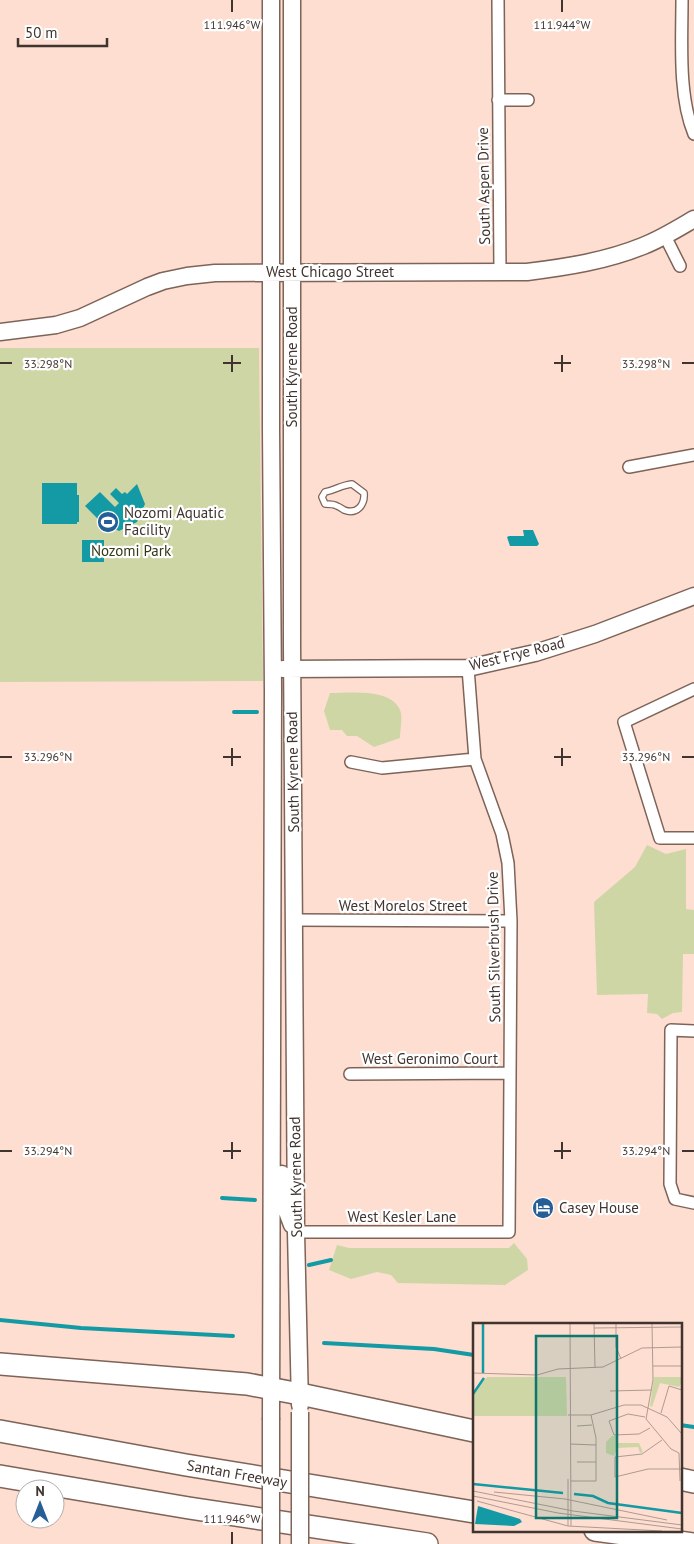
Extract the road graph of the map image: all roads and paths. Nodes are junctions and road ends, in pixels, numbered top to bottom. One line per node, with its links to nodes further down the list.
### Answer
1 (271, 0): 11 (main road, South Kyrene Road)
2 (292, 0): 12 (main road, South Kyrene Road)
3 (498, 0): 5 (street, South Aspen Drive)
4 (682, 0): 7 (street)
5 (498, 100): 6 (street); 13 (street, South Aspen Drive)
6 (528, 100)
7 (694, 134)
8 (694, 219): 9 (main road, West Chicago Street)
9 (665, 236): 10 (street); 13 (main road, West Chicago Street)
10 (680, 266)
11 (271, 272): 12 (main road, West Chicago Street); 14 (main road, West Chicago Street); 20 (main road, South Kyrene Road)
12 (292, 272): 13 (main road, West Chicago Street); 21 (main road, South Kyrene Road)
13 (500, 272)
14 (0, 332)
15 (694, 455): 16 (street)
16 (629, 467)
17 (322, 497): 17 (lane)
18 (694, 596): 19 (main road, West Frye Road)
19 (468, 668): 21 (main road, West Frye Road); 23 (street, South Silverbrush Drive)
20 (273, 669): 21 (main road, West Frye Road); 31 (main road, South Kyrene Road)
21 (292, 670): 26 (main road, South Kyrene Road)
22 (694, 689): 25 (street)
23 (475, 759): 24 (street); 27 (street, South Silverbrush Drive)
24 (351, 762)
25 (694, 838)
26 (294, 920): 27 (street, West Morelos Street); 33 (main road, South Kyrene Road)
27 (511, 922): 29 (street, South Silverbrush Drive)
28 (694, 1031): 32 (street)
29 (510, 1073): 30 (street, West Geronimo Court); 34 (street, South Silverbrush Drive)
30 (350, 1074)
31 (272, 1106): 33 (main road); 36 (main road, South Kyrene Road)
32 (694, 1203)
33 (296, 1232): 34 (street, West Kesler Lane); 37 (main road, South Kyrene Road)
34 (509, 1232)
35 (0, 1364): 36 (highway)
36 (271, 1389): 37 (highway); 43 (main road, South Kyrene Road, bridge)
37 (300, 1403): 39 (highway); 44 (main road, South Kyrene Road, bridge)
38 (0, 1431): 41 (highway, Santan Freeway)
39 (473, 1431)
40 (0, 1476): 45 (highway)
41 (473, 1512)
42 (609, 1532): 46 (highway)
43 (271, 1544)
44 (300, 1544)
45 (427, 1544)
46 (694, 1544)

